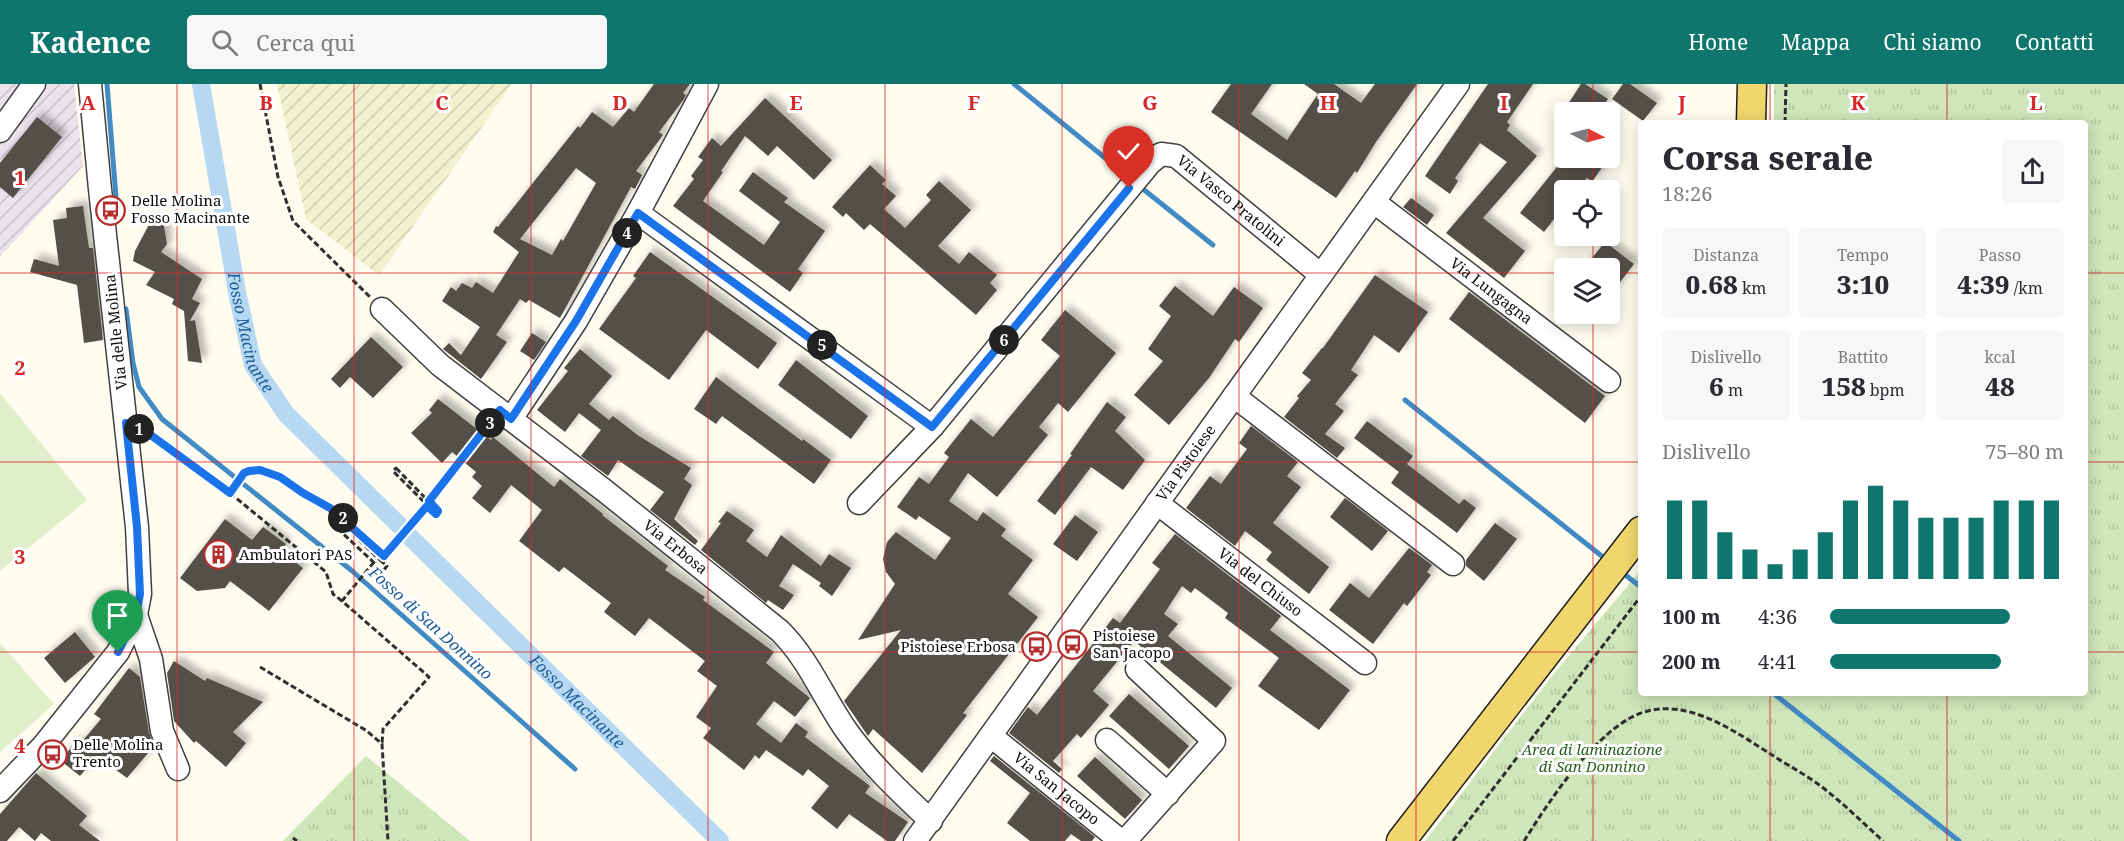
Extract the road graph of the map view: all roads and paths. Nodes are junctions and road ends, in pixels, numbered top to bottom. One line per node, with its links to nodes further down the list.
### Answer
1 (34, 84): 10 (street)
2 (90, 84): 18 (street, Via delle Molina)
3 (260, 84): 14 (path)
4 (707, 84): 12 (street)
5 (1458, 84): 11 (street, Via Pistoiese)
6 (1752, 84): 8 (main road)
7 (1786, 84): 9 (path)
8 (1751, 120)
9 (1785, 120)
10 (0, 131)
11 (1374, 202): 13 (street, Via Pistoiese); 15 (street, Via Lungagna)
12 (638, 213): 17 (street); 19 (street)
13 (1321, 275): 16 (street, Via Pistoiese); 19 (street, Via Vasco Pratolini)
14 (382, 309): 17 (street, Via Erbosa)
15 (1609, 381)
16 (1234, 396): 23 (street, Via Pistoiese); 29 (street)
17 (505, 415): 21 (path); 42 (street, Via Erbosa)
18 (126, 423): 20 (path); 32 (street, Via delle Molina)
19 (932, 427): 22 (street, Via Vasco Pratolini)
20 (230, 493): 26 (path); 31 (path)
21 (429, 501): 24 (path); 24 (path)
22 (859, 503)
23 (1157, 503): 33 (street, Via del Chiuso); 36 (street, Via Pistoiese)
24 (427, 506): 26 (path)
25 (1637, 537): 46 (main road)
26 (384, 556): 27 (path)
27 (380, 560): 28 (path); 28 (path)
28 (374, 562): 31 (path)
29 (1453, 564)
30 (1638, 600): 47 (path)
31 (342, 601): 38 (path)
32 (136, 615): 39 (street, Via delle Molina); 40 (street, Via delle Molina)
33 (1365, 663)
34 (260, 667): 38 (path)
35 (1137, 669): 41 (street, Via San Jacopo)
36 (991, 736): 42 (street, Via Pistoiese); 45 (street, Via San Jacopo)
37 (1107, 740): 41 (street)
38 (382, 744): 43 (path)
39 (178, 769)
40 (0, 791)
41 (1168, 794): 45 (street, Via San Jacopo)
42 (931, 821): 44 (street, Via Pistoiese)
43 (388, 841)
44 (915, 841)
45 (1123, 841)
46 (1401, 841)
47 (1453, 841)
48 (1524, 841): 49 (path)
49 (1883, 841)

